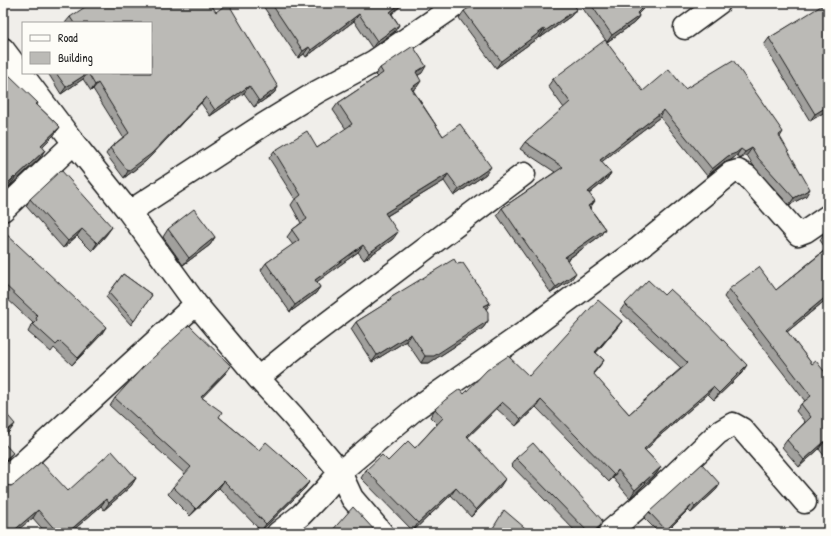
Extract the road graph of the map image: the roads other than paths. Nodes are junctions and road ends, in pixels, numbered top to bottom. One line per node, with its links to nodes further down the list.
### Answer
1 (459, 3): 8 (street)
2 (719, 3): 3 (street)
3 (685, 28)
4 (3, 49): 5 (street)
5 (74, 143): 7 (street); 8 (street)
6 (524, 174): 11 (street)
7 (3, 210)
8 (129, 212): 10 (street)
9 (828, 216): 12 (street)
10 (196, 304): 11 (street); 13 (street)
11 (258, 378): 12 (street)
12 (340, 472): 15 (street); 16 (street)
13 (3, 481)
14 (805, 502): 17 (street)
15 (278, 533)
16 (382, 533)
17 (608, 533)

